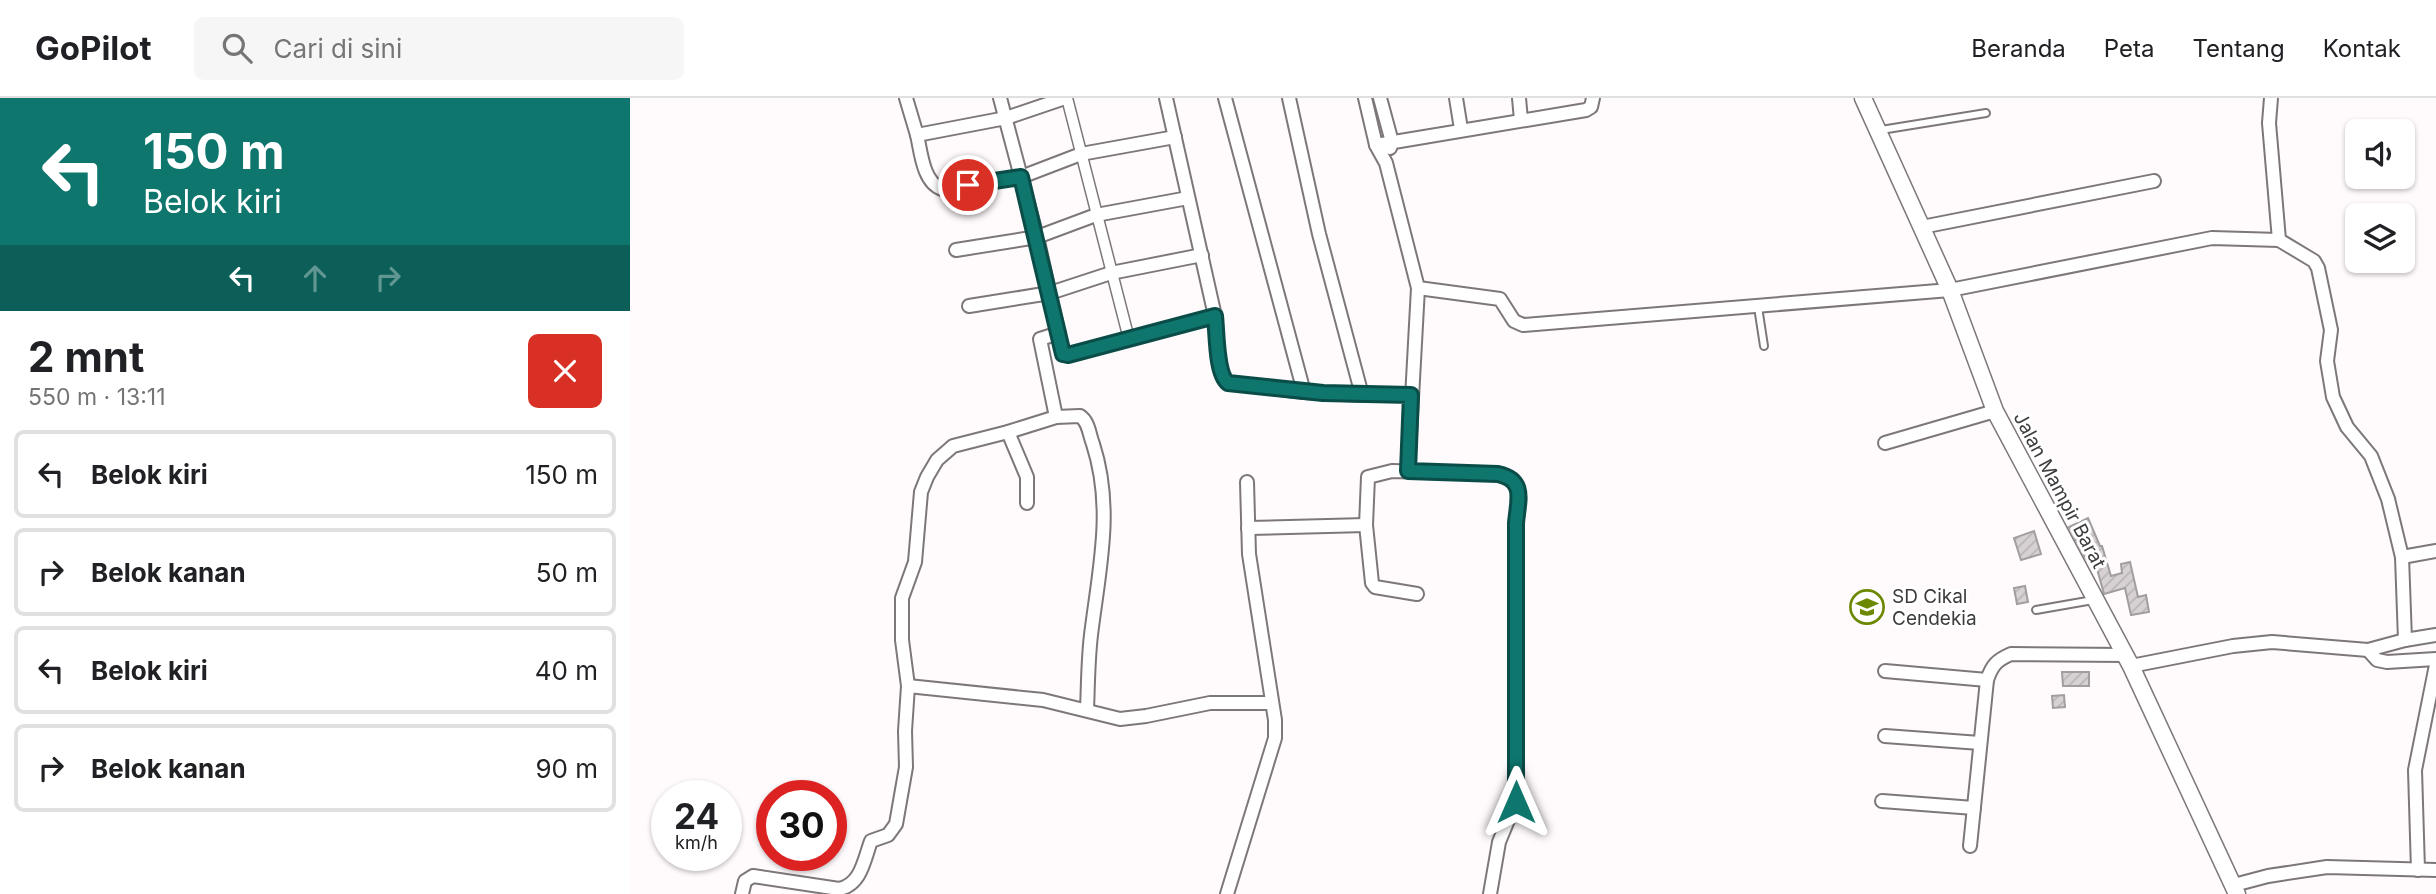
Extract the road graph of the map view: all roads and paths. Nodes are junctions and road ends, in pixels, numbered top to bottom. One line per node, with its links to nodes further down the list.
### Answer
1 (906, 98): 19 (street)
2 (1000, 98): 15 (street)
3 (1066, 98): 15 (street); 23 (street)
4 (1166, 98): 20 (street)
5 (1226, 98): 44 (street)
6 (1289, 98): 45 (street)
7 (1365, 98): 22 (street)
8 (1380, 98): 21 (street)
9 (1456, 98): 17 (street)
10 (1519, 98): 16 (street)
11 (1593, 98): 16 (street)
12 (1863, 98): 18 (street, Jalan Mampir Barat)
13 (2271, 98): 31 (street)
14 (1986, 113): 18 (lane)
15 (1006, 118): 19 (street); 25 (street)
16 (1521, 120): 17 (street)
17 (1461, 129): 21 (street)
18 (1879, 131): 29 (street, Jalan Mampir Barat)
19 (917, 135): 25 (street)
20 (1175, 137): 23 (street); 27 (street)
21 (1392, 142): 22 (street); 24 (street)
22 (1376, 145): 24 (street)
23 (1081, 154): 25 (street); 28 (street)
24 (1386, 163): 35 (street)
25 (1021, 177): 30 (street)
26 (2154, 181): 29 (street)
27 (1188, 198): 28 (street); 33 (street)
28 (1096, 215): 30 (street); 34 (street)
29 (1922, 227): 36 (street, Jalan Mampir Barat)
30 (1037, 237): 32 (street); 37 (street)
31 (2278, 240): 36 (street); 57 (street)
32 (956, 250)
33 (1202, 255): 34 (street); 40 (street)
34 (1111, 272): 37 (street); 42 (street)
35 (1418, 288): 39 (street); 46 (street)
36 (1950, 290): 39 (street); 47 (street, Jalan Mampir Barat)
37 (1050, 293): 38 (street); 41 (street)
38 (969, 306)
39 (1758, 306): 43 (lane)
40 (1215, 316): 42 (street); 44 (street)
41 (1059, 333): 42 (street); 48 (street)
42 (1129, 338)
43 (1764, 346)
44 (1304, 391): 45 (street)
45 (1362, 395): 46 (street)
46 (1411, 395): 51 (street)
47 (1995, 411): 50 (street); 59 (street, Jalan Mampir Barat)
48 (1056, 417): 49 (street); 71 (street)
49 (1008, 432): 53 (street); 69 (street)
50 (1885, 443)
51 (1408, 471): 54 (street); 82 (street)
52 (1247, 482): 55 (street)
53 (1027, 503)
54 (1366, 525): 55 (street); 58 (street)
55 (1248, 528): 70 (street)
56 (2436, 551): 57 (street)
57 (2402, 557): 62 (street)
58 (1417, 594)
59 (2095, 600): 60 (lane); 65 (street, Jalan Mampir Barat)
60 (2036, 610)
61 (2436, 635): 62 (street)
62 (2405, 640): 63 (street)
63 (2368, 650): 64 (street); 65 (street)
64 (2436, 659)
65 (2128, 660): 68 (street); 79 (street, Jalan Mampir Barat)
66 (2436, 665): 77 (street)
67 (1885, 671): 68 (street)
68 (1987, 680): 73 (street)
69 (908, 686): 71 (street); 80 (street)
70 (1272, 703): 71 (street); 81 (street)
71 (1087, 710)
72 (1885, 736): 73 (street)
73 (1980, 743): 75 (street)
74 (1882, 801): 75 (street)
75 (1973, 808): 76 (street)
76 (1970, 846)
77 (2418, 870): 78 (street); 79 (street)
78 (2436, 870)
79 (2235, 890)
80 (743, 894)
81 (1227, 894)
82 (1490, 894)

